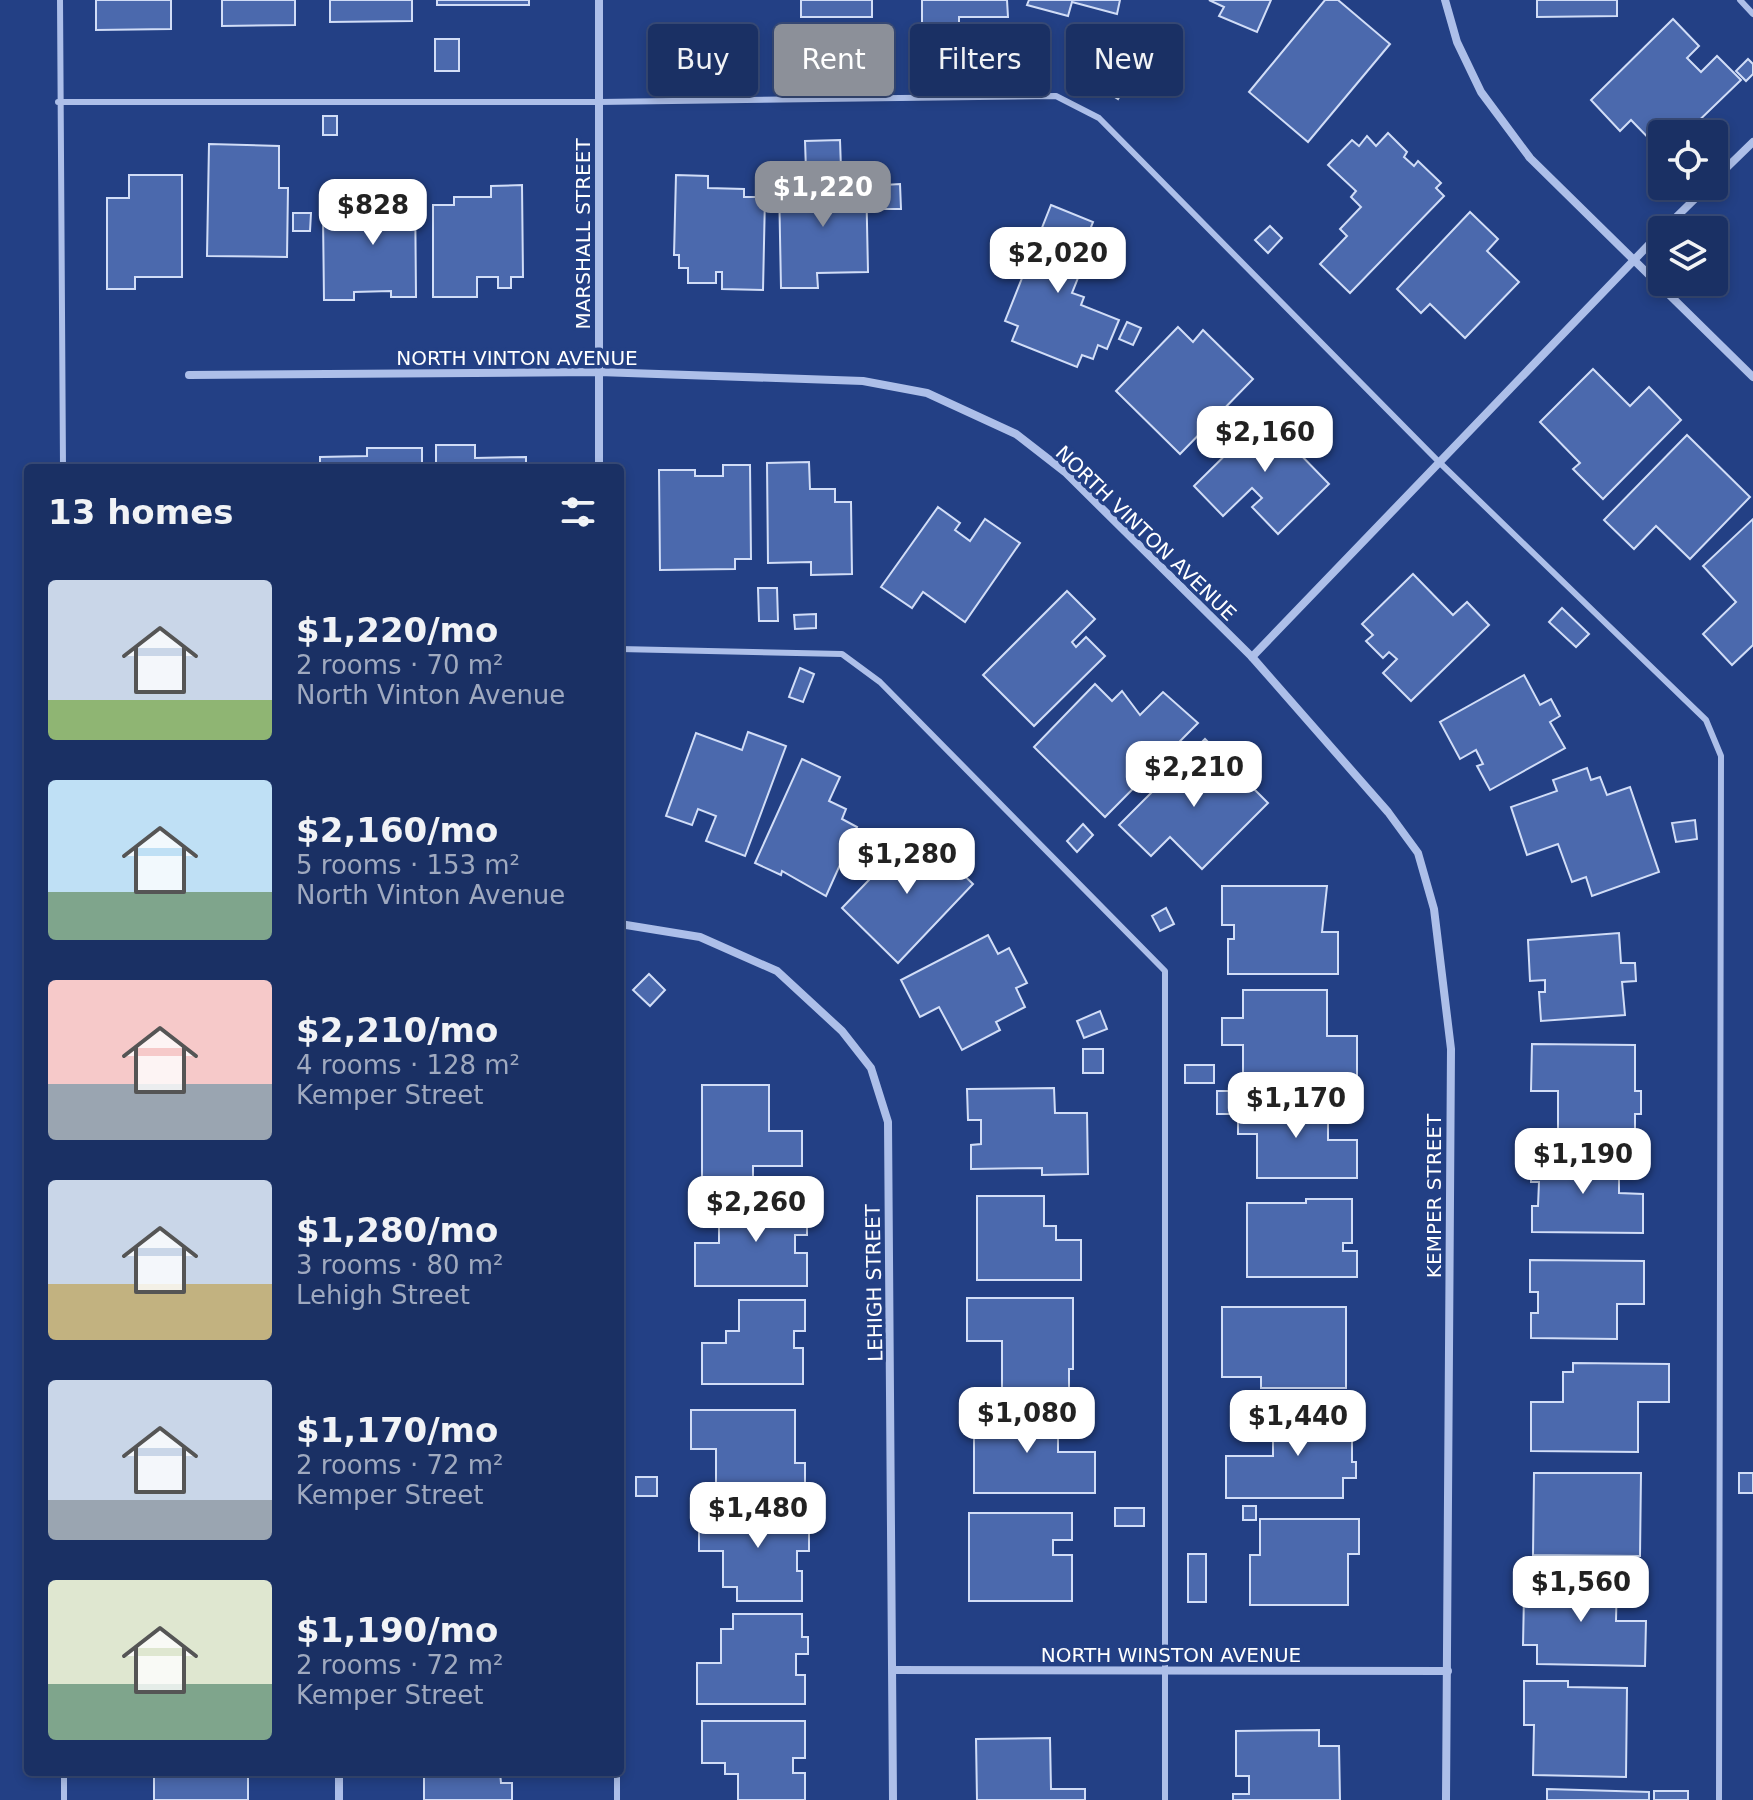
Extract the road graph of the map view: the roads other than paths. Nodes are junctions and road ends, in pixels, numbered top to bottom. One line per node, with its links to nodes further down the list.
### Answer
1 (60, 0): 6 (lane)
2 (599, 0): 7 (street, MARSHALL STREET)
3 (1445, 0): 13 (street)
4 (1740, 0): 5 (lane)
5 (1753, 14)
6 (58, 102): 7 (lane); 18 (lane)
7 (599, 102): 14 (street, MARSHALL STREET); 17 (lane)
8 (1753, 142): 9 (street)
9 (1728, 166)
10 (1693, 200): 11 (street)
11 (1677, 216)
12 (1648, 244): 13 (street)
13 (1632, 260): 16 (street); 17 (street)
14 (599, 372): 15 (street, NORTH VINTON AVENUE); 19 (street, MARSHALL STREET); 21 (street, NORTH VINTON AVENUE)
15 (189, 375)
16 (1753, 377)
17 (1439, 462): 21 (street); 35 (lane)
18 (63, 464)
19 (599, 464)
20 (624, 649): 24 (lane)
21 (1252, 657): 25 (street, KEMPER STREET)
22 (624, 925): 23 (street, LEHIGH STREET)
23 (894, 1670): 24 (street, NORTH WINSTON AVENUE); 32 (street, LEHIGH STREET)
24 (1166, 1671): 25 (street, NORTH WINSTON AVENUE); 33 (lane)
25 (1448, 1671): 34 (street, KEMPER STREET)
26 (64, 1776): 29 (lane)
27 (339, 1776): 30 (street)
28 (617, 1776): 31 (lane)
29 (64, 1800)
30 (339, 1800)
31 (617, 1800)
32 (893, 1800)
33 (1165, 1800)
34 (1446, 1800)
35 (1719, 1800)

